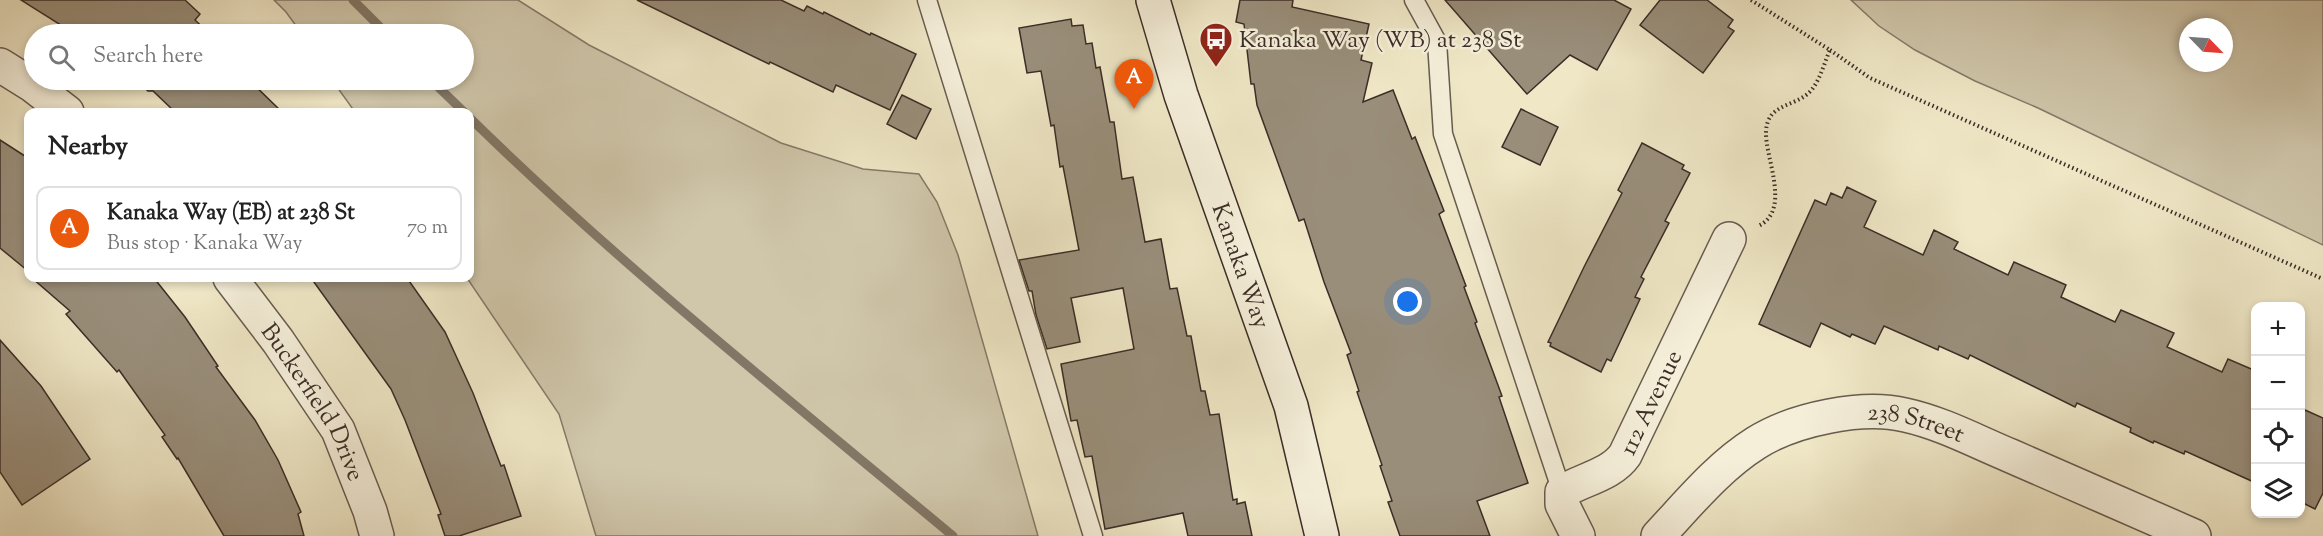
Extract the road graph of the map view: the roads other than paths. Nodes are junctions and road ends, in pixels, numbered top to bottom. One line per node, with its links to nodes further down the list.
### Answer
1 (927, 0): 12 (lane)
2 (1153, 0): 13 (street, Kanaka Way)
3 (1414, 0): 10 (lane)
4 (0, 65): 5 (street)
5 (24, 80)
6 (38, 90): 7 (street)
7 (62, 108)
8 (1729, 239): 10 (street, 112 Avenue)
9 (233, 282): 11 (street, Buckerfield Drive)
10 (1562, 492): 14 (street)
11 (377, 536)
12 (1093, 536)
13 (1322, 536)
14 (1578, 536)
15 (1658, 536): 16 (street, 238 Street)
16 (2194, 536)

